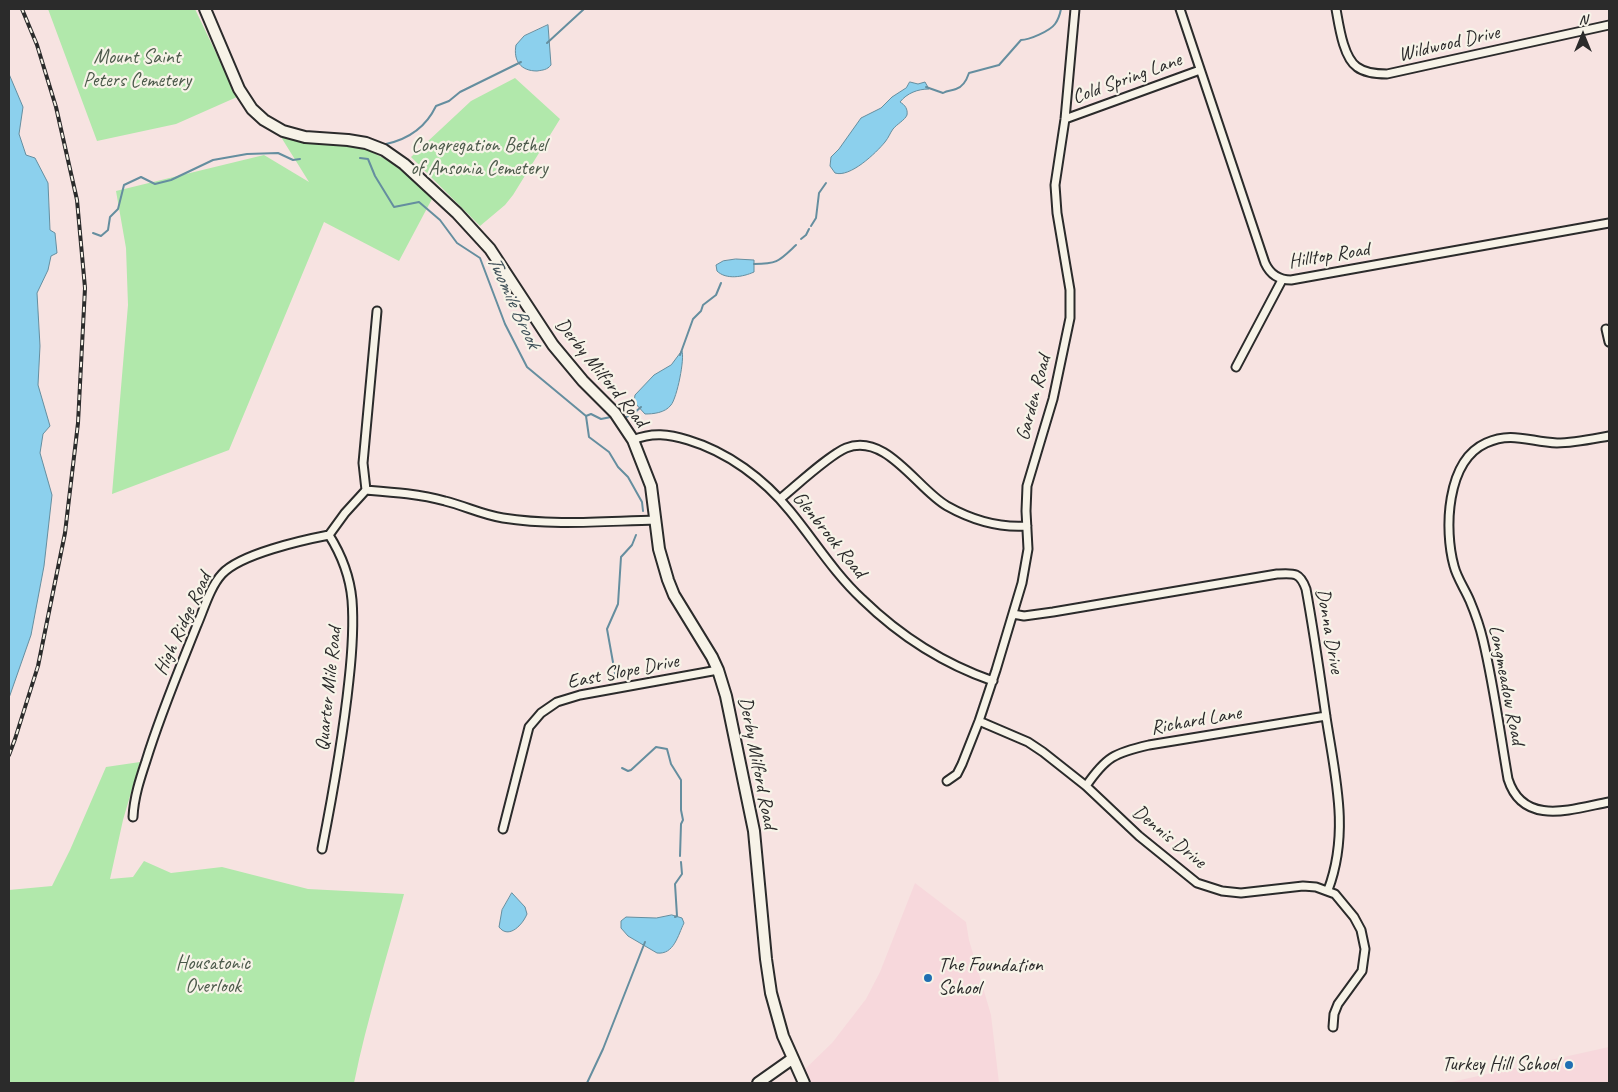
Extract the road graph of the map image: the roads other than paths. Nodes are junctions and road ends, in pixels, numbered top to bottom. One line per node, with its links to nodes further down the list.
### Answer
1 (205, 9): 15 (main road, Derby Milford Road)
2 (1075, 9): 7 (street, Garden Road)
3 (1180, 9): 6 (street, Hilltop Road)
4 (1336, 9): 5 (street, Wildwood Drive)
5 (1609, 25)
6 (1200, 70): 7 (street, Cold Spring Lane); 9 (street, Hilltop Road)
7 (1065, 119): 19 (street, Garden Road)
8 (1609, 223): 9 (street, Hilltop Road)
9 (1282, 280): 13 (street)
10 (377, 311): 16 (street)
11 (1606, 329): 12 (street)
12 (1609, 342)
13 (1236, 367)
14 (1609, 436): 28 (street, Longmeadow Road)
15 (633, 440): 17 (street, Glenbrook Road); 18 (main road, Derby Milford Road)
16 (366, 490): 18 (street); 20 (street)
17 (780, 500): 19 (street); 23 (street, Glenbrook Road)
18 (656, 520): 22 (main road, Derby Milford Road)
19 (1027, 526): 21 (street, Garden Road)
20 (329, 535): 29 (street, High Ridge Road); 31 (street, Quarter Mile Road)
21 (1013, 614): 23 (street, Garden Road); 24 (street, Donna Drive)
22 (718, 670): 30 (street, East Slope Drive); 34 (main road, Derby Milford Road)
23 (993, 681): 25 (street, Garden Road)
24 (1326, 716): 27 (street, Richard Lane); 32 (street, Donna Drive)
25 (979, 721): 26 (street, Garden Road); 27 (street, Dennis Drive)
26 (947, 781)
27 (1086, 786): 32 (street, Dennis Drive)
28 (1609, 802)
29 (133, 817)
30 (502, 829)
31 (322, 849)
32 (1328, 890): 33 (street)
33 (1333, 1027)
34 (792, 1059): 35 (main road); 36 (main road, Derby Milford Road)
35 (758, 1083)
36 (804, 1083)

